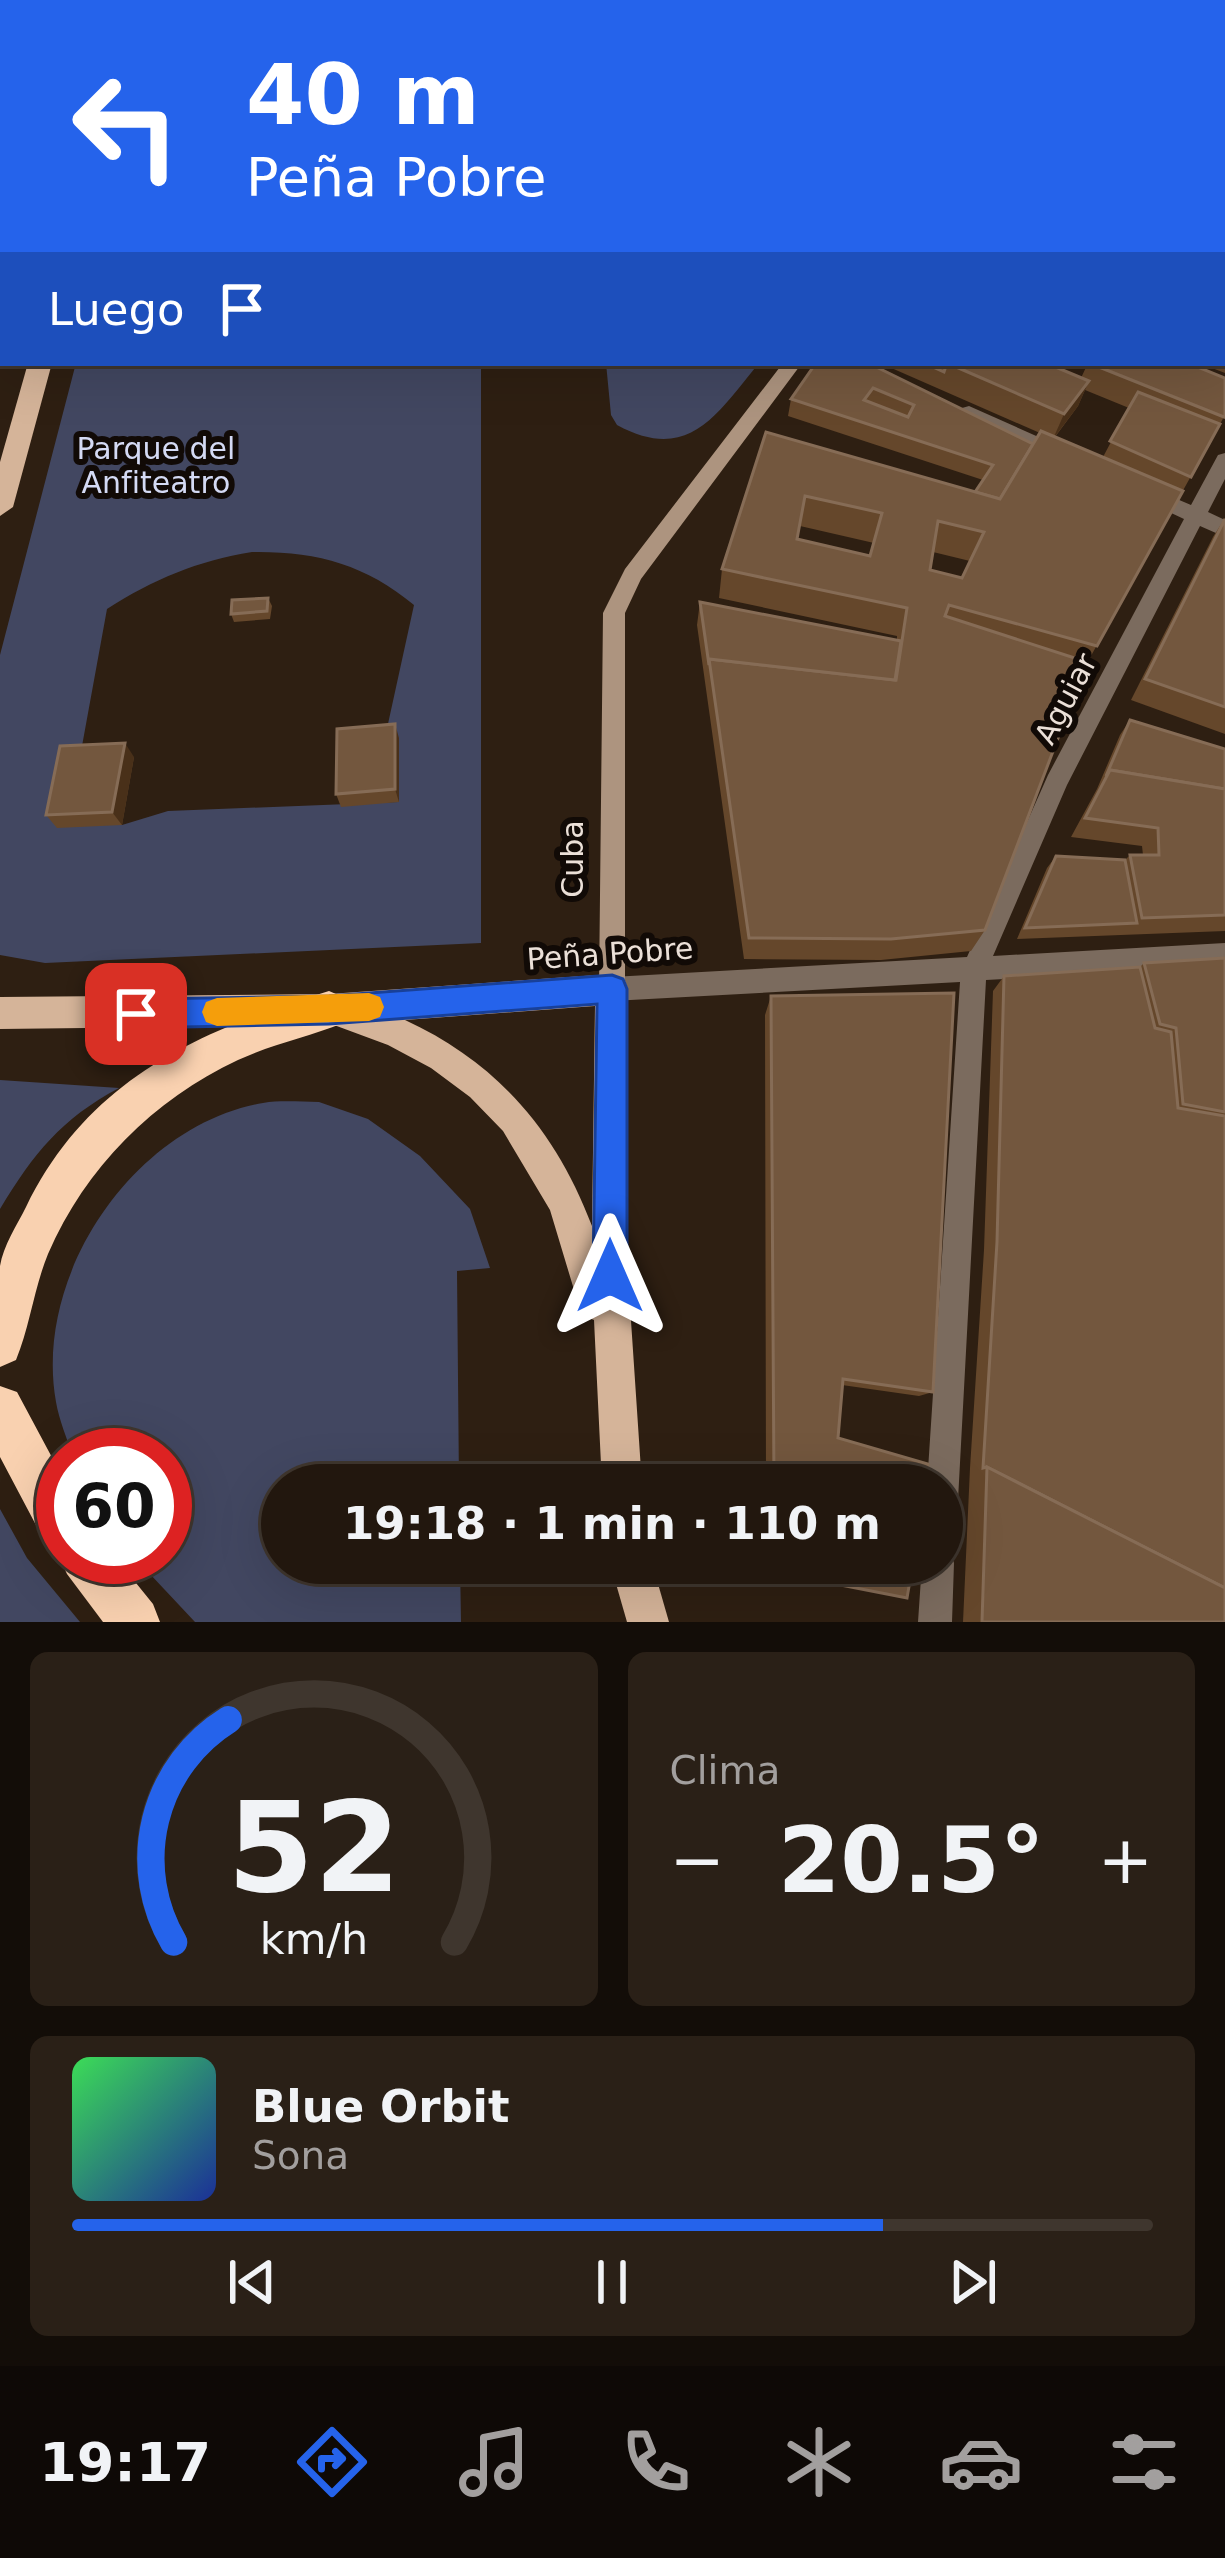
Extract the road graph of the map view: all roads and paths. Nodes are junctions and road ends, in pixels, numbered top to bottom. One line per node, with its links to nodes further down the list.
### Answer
1 (39, 366): 7 (main road)
2 (791, 366): 12 (street, Cuba)
3 (942, 401): 5 (street)
4 (1225, 460): 8 (street, Aguiar)
5 (1090, 468)
6 (1132, 487): 8 (street)
7 (0, 507)
8 (1196, 516): 9 (street); 11 (street, Aguiar)
9 (1225, 529)
10 (1225, 955): 11 (street, Peña Pobre)
11 (974, 971): 12 (street, Peña Pobre); 19 (street, Aguiar)
12 (612, 989): 13 (main road, Peña Pobre); 16 (main road, Cuba)
13 (329, 1010): 14 (main road, Peña Pobre); 15 (highway); 16 (main road)
14 (0, 1013)
15 (0, 1344)
16 (616, 1403): 18 (main road, Cuba)
17 (1, 1410): 20 (highway)
18 (620, 1464)
19 (944, 1464)
20 (36, 1476)
21 (105, 1584): 24 (highway)
22 (637, 1584): 25 (main road)
23 (937, 1584): 26 (street)
24 (135, 1622)
25 (648, 1622)
26 (934, 1622)

